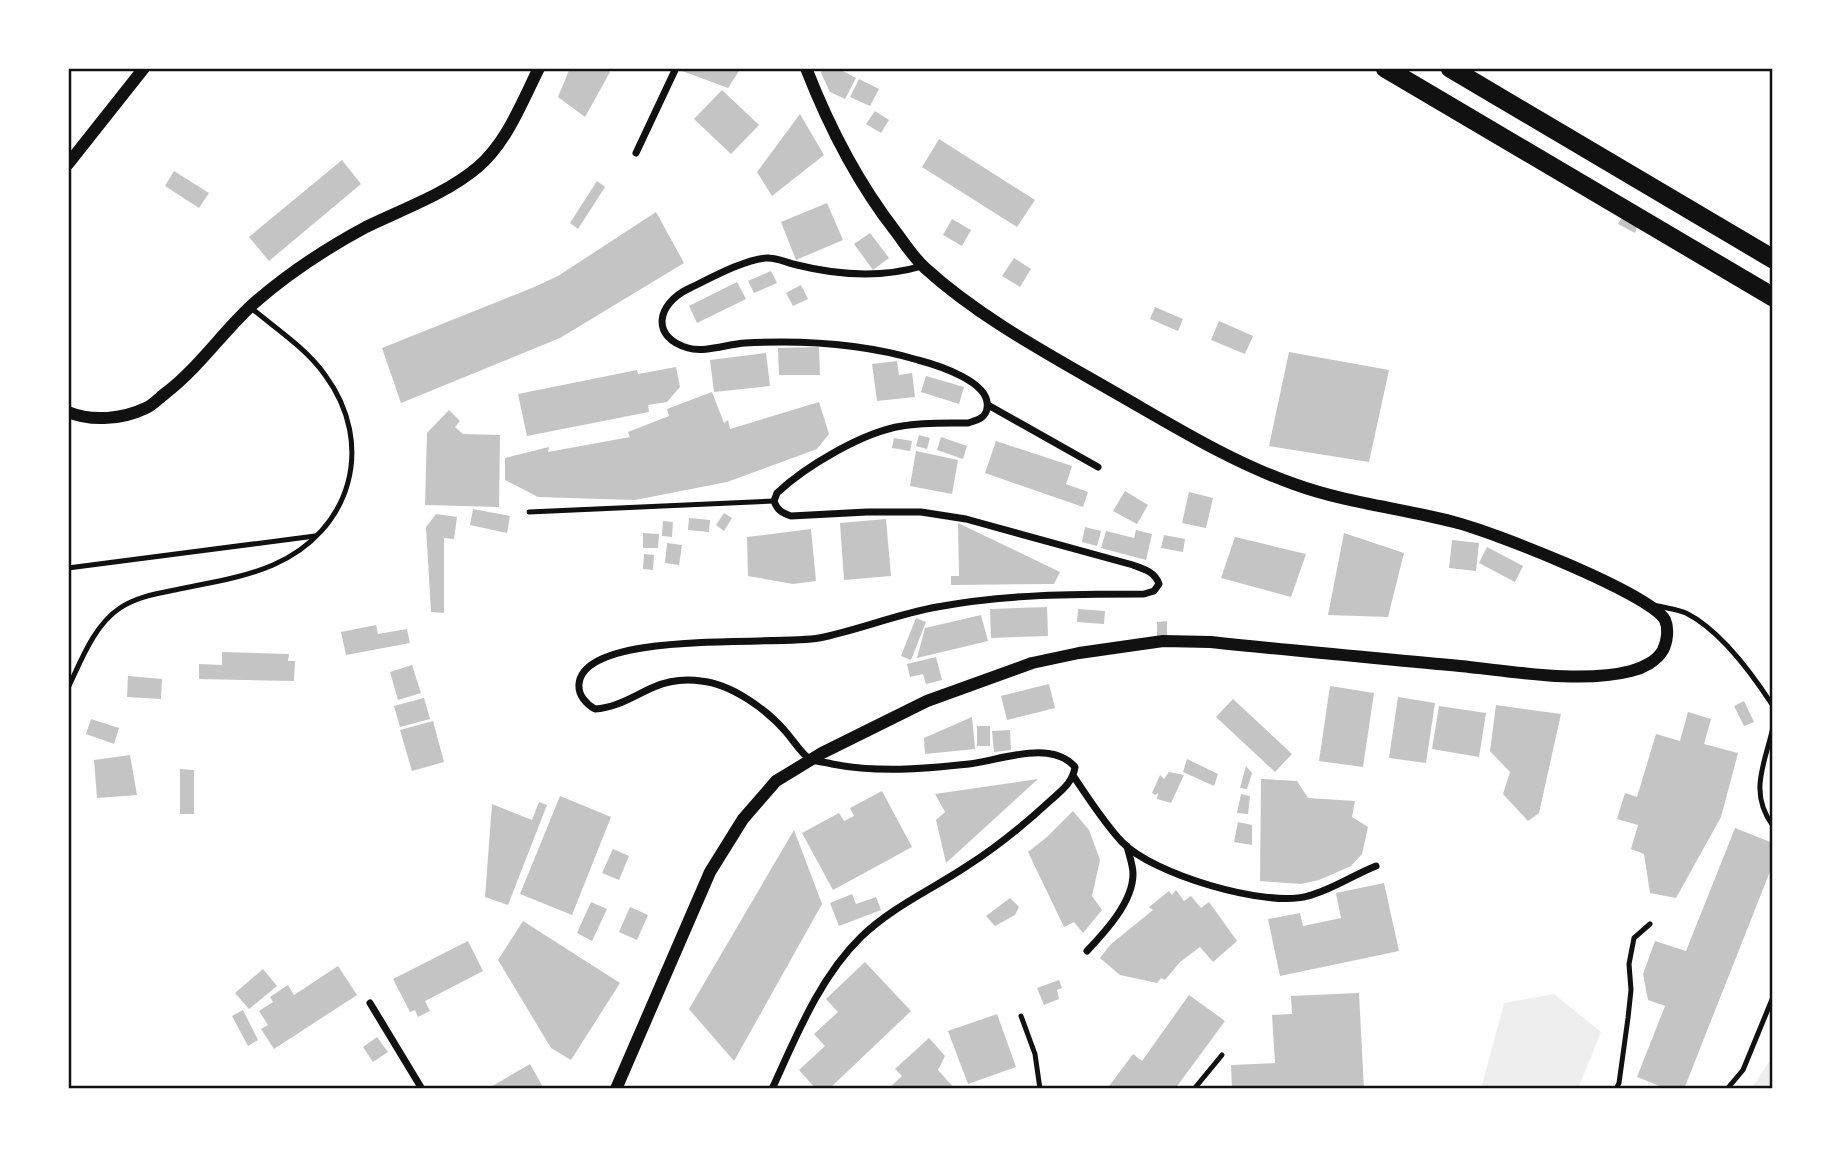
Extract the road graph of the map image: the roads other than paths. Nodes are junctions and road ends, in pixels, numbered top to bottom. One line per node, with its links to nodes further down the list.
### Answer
1 (144, 68): 8 (street)
2 (539, 68): 12 (street)
3 (676, 68): 7 (street)
4 (806, 68): 10 (street)
5 (1385, 68): 11 (highway)
6 (1450, 68): 9 (highway)
7 (636, 153)
8 (68, 164)
9 (1773, 259)
10 (922, 266): 13 (street); 20 (street)
11 (1773, 297)
12 (250, 307): 14 (street); 18 (lane)
13 (988, 405): 15 (street); 16 (street)
14 (68, 412)
15 (1098, 467)
16 (774, 502): 17 (lane); 24 (street)
17 (529, 512)
18 (316, 536): 19 (lane); 21 (lane)
19 (68, 568)
20 (1648, 604): 22 (lane); 24 (street)
21 (68, 688)
22 (1773, 706)
23 (1773, 727): 26 (lane)
24 (810, 759): 25 (street); 36 (street)
25 (1074, 777): 27 (street); 37 (street)
26 (1773, 826)
27 (1127, 846): 28 (street); 30 (street)
28 (1376, 866)
29 (1650, 924): 40 (lane)
30 (1087, 951)
31 (1773, 997): 41 (lane)
32 (370, 1003): 35 (street)
33 (1021, 1016): 38 (lane)
34 (1222, 1055): 39 (lane)
35 (422, 1089)
36 (616, 1089)
37 (772, 1089)
38 (1040, 1089)
39 (1194, 1089)
40 (1616, 1089)
41 (1727, 1089)

